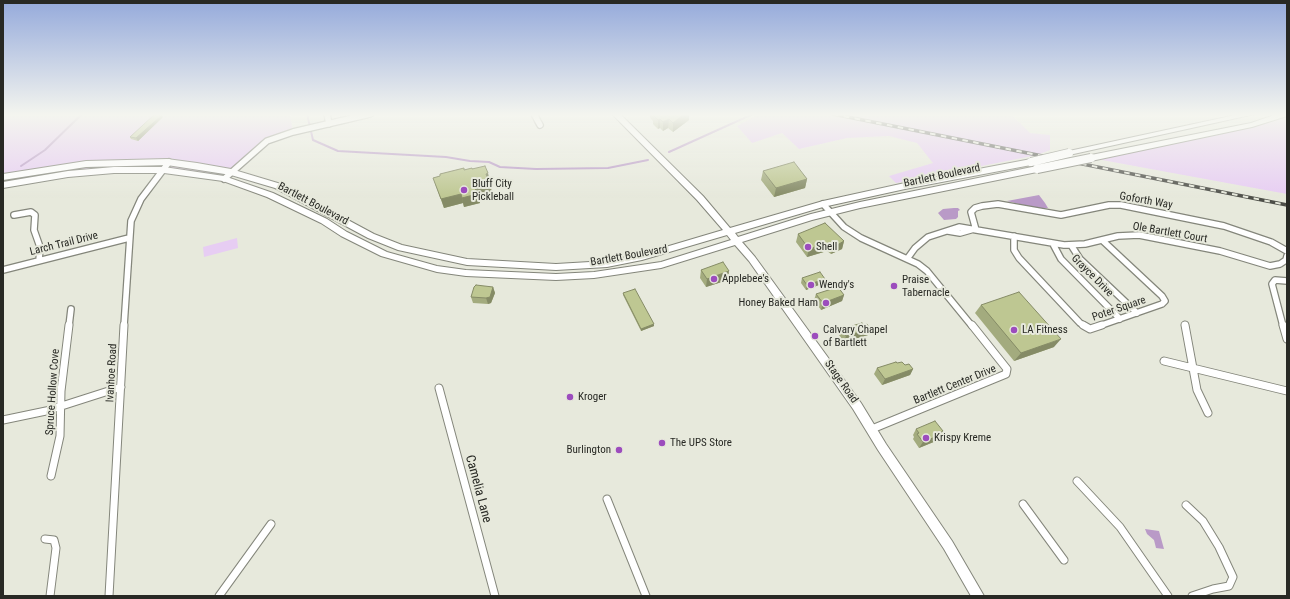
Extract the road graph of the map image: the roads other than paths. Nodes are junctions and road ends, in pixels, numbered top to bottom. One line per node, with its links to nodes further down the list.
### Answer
1 (266, 142): 7 (street)
2 (644, 142): 18 (main road, Stage Road)
3 (1121, 142): 13 (main road, Bartlett Boulevard, bridge)
4 (1169, 142): 14 (main road, Bartlett Boulevard, bridge)
5 (169, 162): 6 (street, Ivanhoe Road); 7 (main road, Bartlett Boulevard); 8 (main road, Bartlett Boulevard)
6 (164, 170): 9 (main road, Bartlett Boulevard); 10 (main road, Bartlett Boulevard); 21 (street, Ivanhoe Road)
7 (231, 172): 9 (street); 11 (main road, Bartlett Boulevard)
8 (3, 177)
9 (224, 179): 12 (main road, Bartlett Boulevard)
10 (3, 185)
11 (278, 186): 12 (main road); 16 (main road, Bartlett Boulevard)
12 (270, 194): 19 (main road, Bartlett Boulevard)
13 (823, 204): 14 (street, Bartlett Center Drive); 18 (main road, Bartlett Boulevard)
14 (829, 213): 22 (main road, Bartlett Boulevard); 28 (street, Bartlett Center Drive)
15 (14, 215): 29 (street)
16 (352, 226): 18 (main road, Bartlett Boulevard); 19 (main road)
17 (975, 230): 20 (street, Ole Bartlett Court); 26 (street, Goforth Way); 28 (street, Ole Bartlett Court)
18 (729, 231): 22 (main road, Stage Road)
19 (344, 234): 22 (main road, Bartlett Boulevard)
20 (1014, 236): 24 (street, Ole Bartlett Court); 34 (street, Poter Square)
21 (129, 238): 29 (street, Larch Trail Drive); 39 (street, Ivanhoe Road)
22 (737, 240): 45 (main road, Stage Road)
23 (1102, 240): 25 (street, Ole Bartlett Court); 27 (street, Ole Bartlett Court); 33 (street, Poter Square)
24 (1053, 244): 25 (street, Ole Bartlett Court); 34 (street, Grayce Drive)
25 (1071, 245): 33 (street, Grayce Drive)
26 (1287, 251)
27 (1287, 256)
28 (907, 259): 45 (street, Bartlett Center Drive)
29 (39, 260): 30 (street, Larch Trail Drive)
30 (3, 270)
31 (1287, 281): 36 (street)
32 (71, 309): 42 (street, Spruce Hollow Cove)
33 (1137, 313): 34 (street, Poter Square)
34 (1120, 319)
35 (1186, 325): 38 (street)
36 (1287, 339)
37 (1164, 361): 38 (street)
38 (1192, 368): 41 (street); 43 (street)
39 (121, 387): 42 (street); 55 (street, Ivanhoe Road)
40 (439, 388): 57 (street, Camelia Lane)
41 (1287, 391)
42 (61, 406): 44 (street); 46 (street, Spruce Hollow Cove)
43 (1208, 413)
44 (3, 420)
45 (872, 429): 59 (main road, Stage Road)
46 (51, 476)
47 (1077, 481): 60 (street)
48 (607, 499): 58 (street)
49 (1023, 504): 53 (street)
50 (1186, 505): 61 (street)
51 (271, 524): 56 (street)
52 (45, 539): 54 (street)
53 (1064, 560)
54 (50, 596)
55 (109, 596)
56 (219, 596)
57 (495, 596)
58 (646, 596)
59 (978, 596)
60 (1168, 596)
61 (1192, 596)

